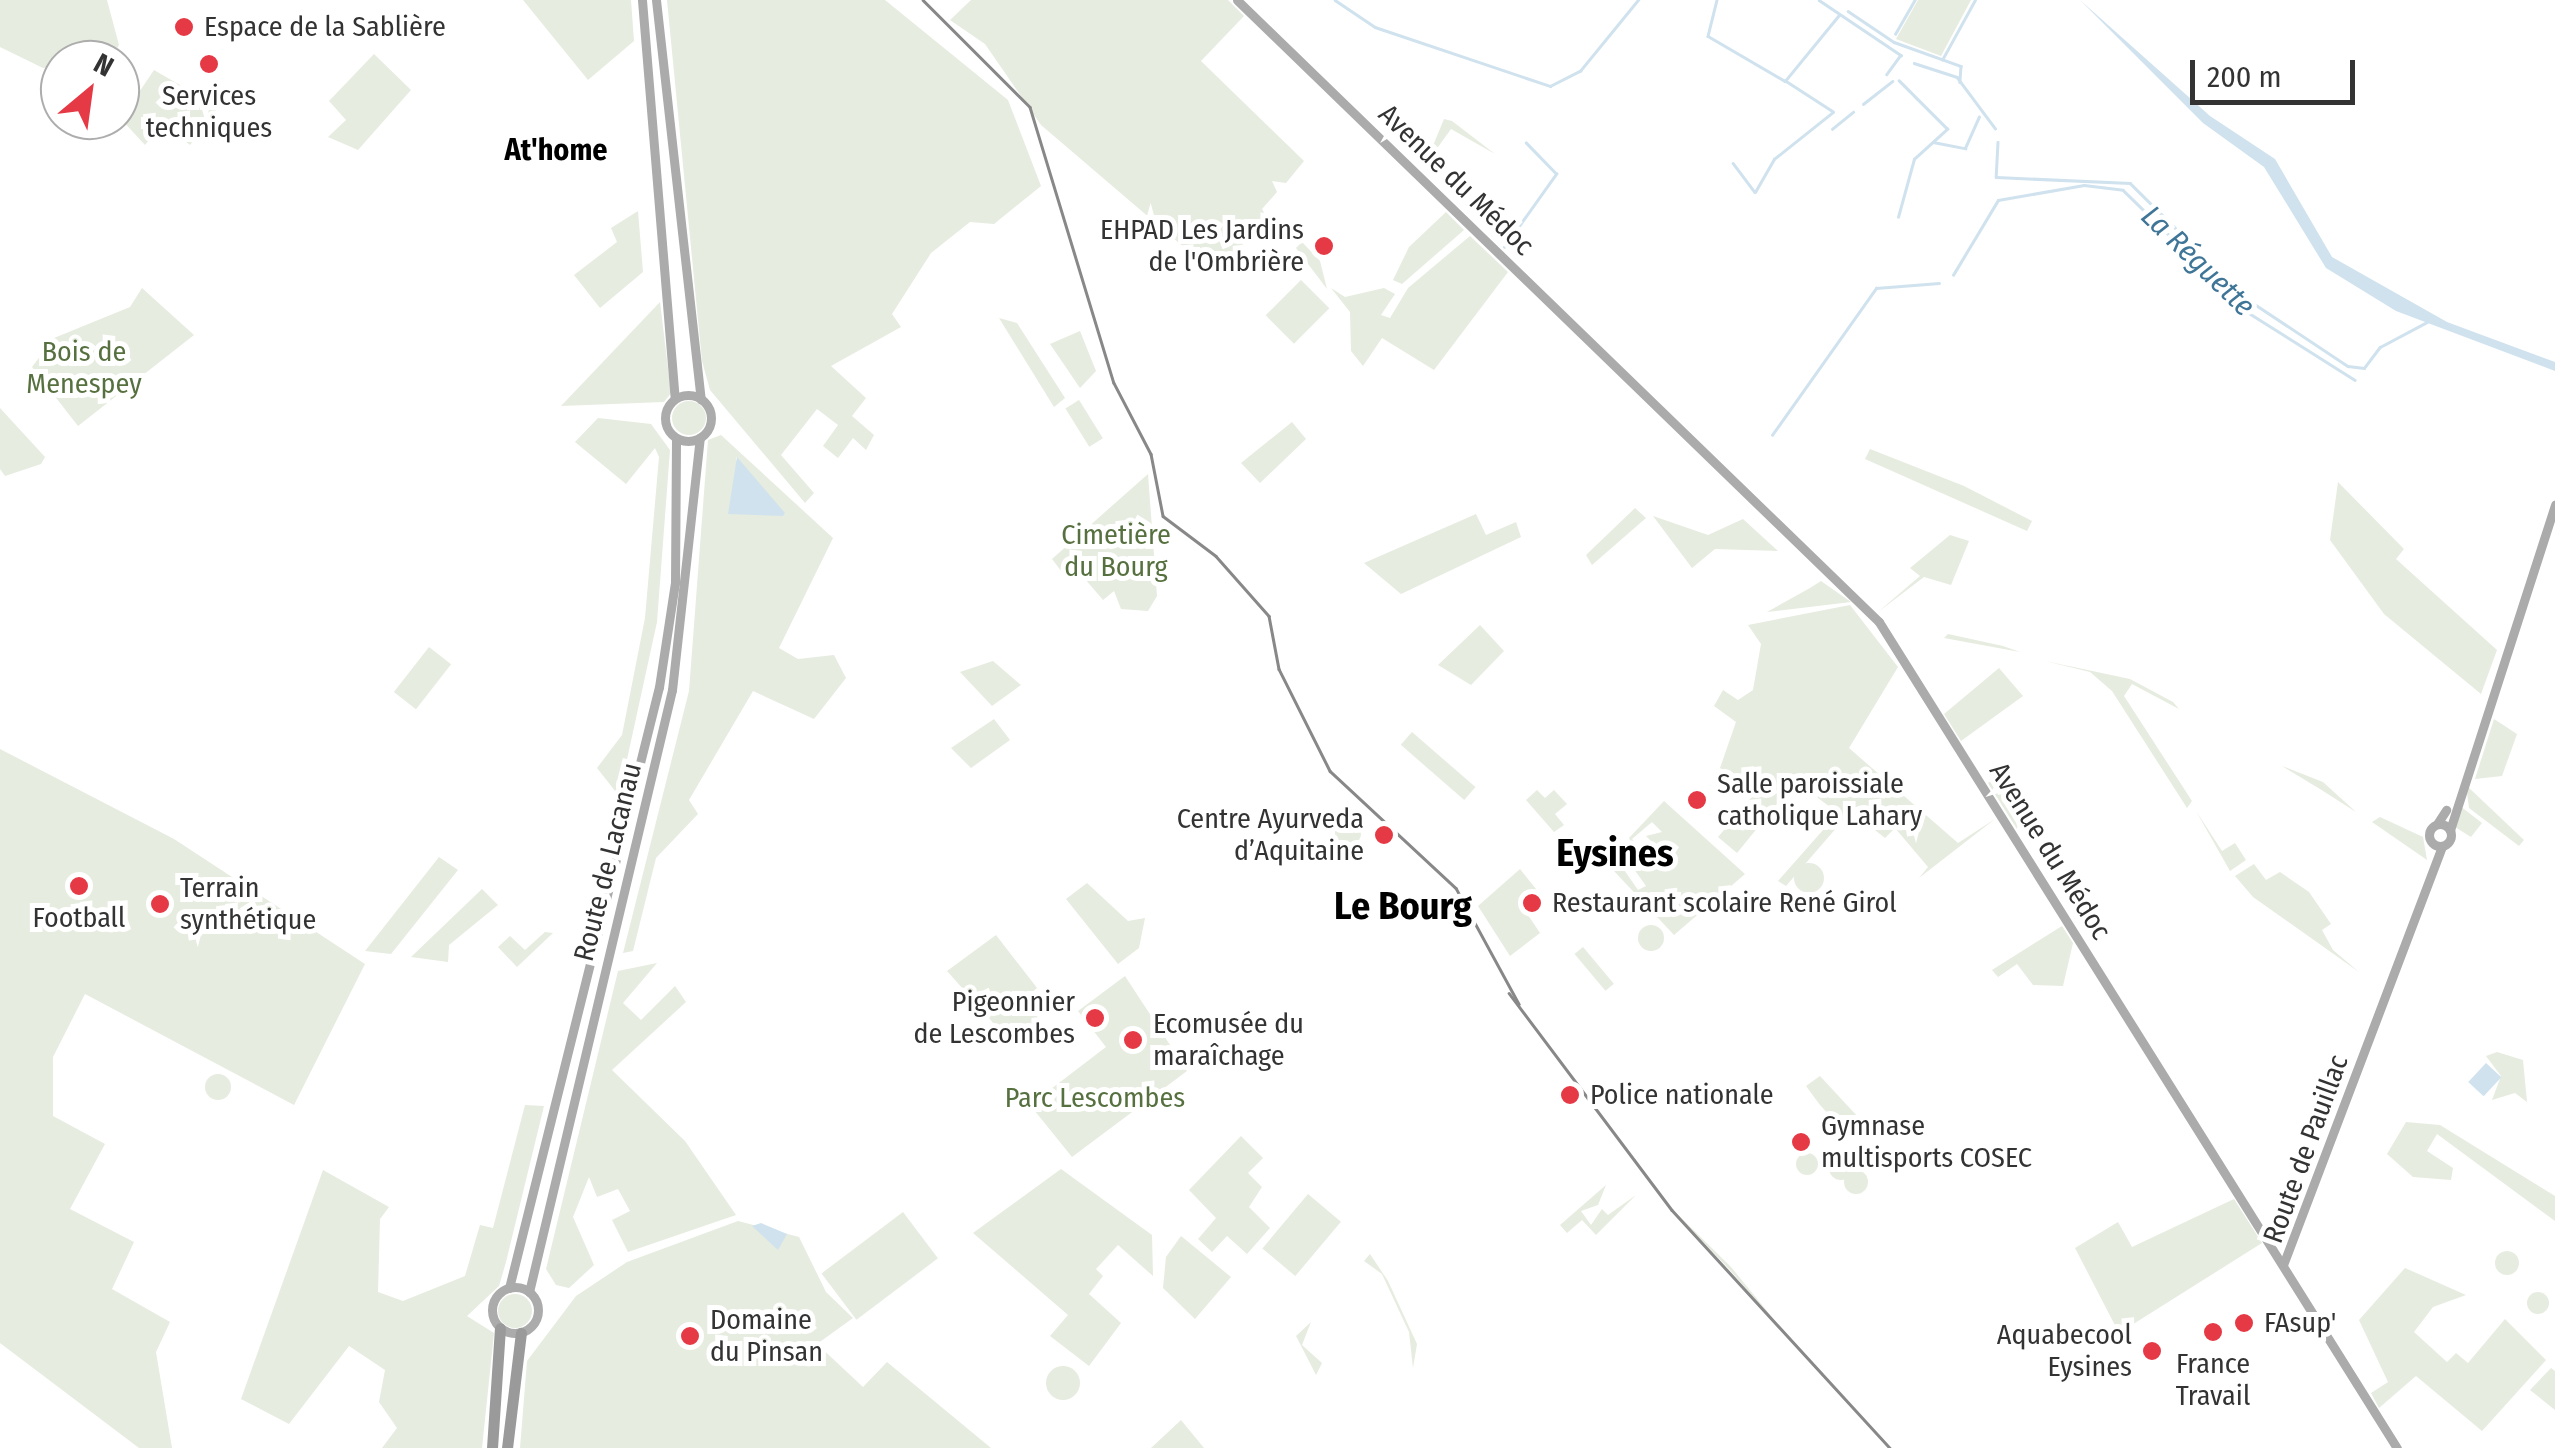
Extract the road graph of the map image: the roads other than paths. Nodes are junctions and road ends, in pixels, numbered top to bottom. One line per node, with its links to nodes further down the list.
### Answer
1 (642, 0): 4 (main road)
2 (656, 0): 5 (main road)
3 (1237, 0): 15 (main road, Avenue du Médoc)
4 (675, 399): 5 (main road); 6 (main road)
5 (701, 399): 7 (main road)
6 (676, 438): 7 (main road); 16 (main road, Route de Lacanau)
7 (700, 438): 17 (main road, Route de Lacanau)
8 (2555, 505): 9 (main road)
9 (2478, 723): 10 (main road); 11 (main road)
10 (2437, 824): 11 (main road); 12 (main road, Route de Pauillac)
11 (2450, 830): 13 (main road, Route de Pauillac)
12 (2430, 840): 13 (main road); 14 (main road, Route de Pauillac)
13 (2442, 846): 14 (main road, Route de Pauillac)
14 (2368, 1046): 15 (main road, Route de Pauillac)
15 (2287, 1262): 22 (main road, Avenue du Médoc)
16 (509, 1288): 17 (main road); 18 (main road, Route de Lacanau)
17 (528, 1292): 19 (main road, Route de Lacanau)
18 (500, 1328): 19 (main road); 20 (highway)
19 (522, 1332): 21 (highway)
20 (492, 1448)
21 (507, 1448)
22 (2398, 1448)

